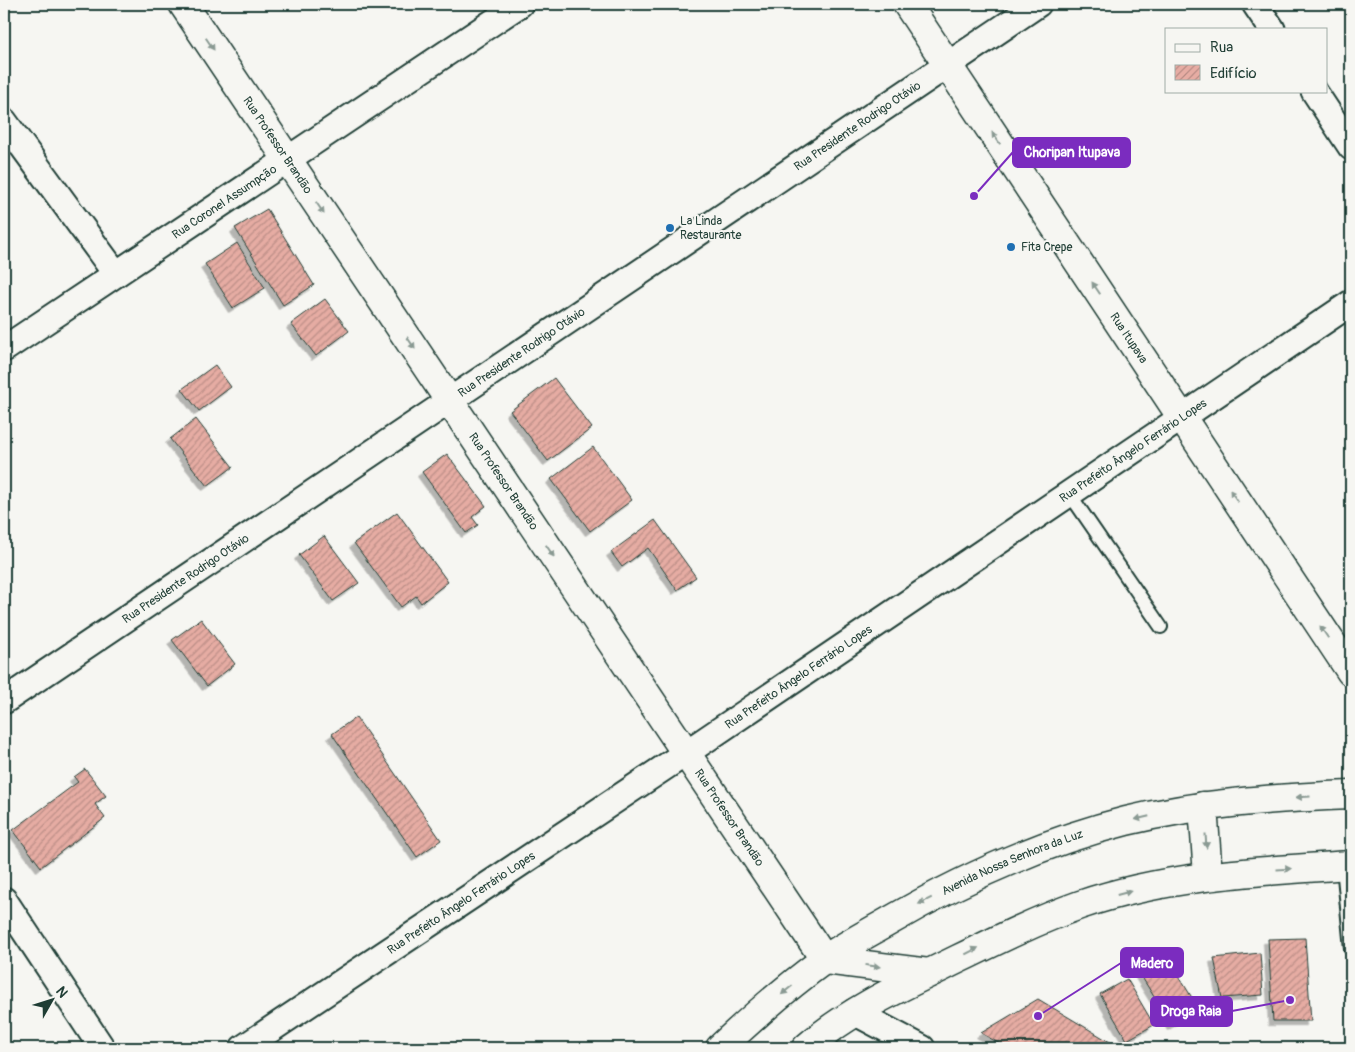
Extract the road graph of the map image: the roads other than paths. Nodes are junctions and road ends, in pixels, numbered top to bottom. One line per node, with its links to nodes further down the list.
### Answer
1 (183, 4): 11 (main road, Rua Professor Brandão, one-way to 11)
2 (520, 4): 11 (street, Rua Coronel Assumpção)
3 (906, 4): 7 (main road, Rua Itupava)
4 (1038, 4): 7 (street, Rua Presidente Rodrigo Otávio)
5 (1255, 4): 6 (street)
6 (1271, 28)
7 (947, 65): 15 (street, Rua Presidente Rodrigo Otávio); 16 (main road, Rua Itupava, one-way to 7)
8 (1315, 92): 10 (street)
9 (4, 121): 12 (street)
10 (1351, 147)
11 (287, 159): 12 (street, Rua Coronel Assumpção); 15 (main road, Rua Professor Brandão, one-way to 15)
12 (116, 274): 14 (street, Rua Coronel Assumpção)
13 (1351, 303): 16 (street, Rua Prefeito Ângelo Ferrário Lopes)
14 (4, 349)
15 (450, 400): 20 (street, Rua Presidente Rodrigo Otávio); 21 (main road, Rua Professor Brandão, one-way to 21)
16 (1182, 418): 17 (street, Rua Prefeito Ângelo Ferrário Lopes); 19 (main road, Rua Itupava, one-way to 16)
17 (1069, 493): 18 (lane); 21 (street, Rua Prefeito Ângelo Ferrário Lopes)
18 (1161, 627)
19 (1351, 672)
20 (4, 701)
21 (686, 753): 28 (main road, Rua Professor Brandão); 32 (street, Rua Prefeito Ângelo Ferrário Lopes)
22 (1351, 795): 23 (main road, Avenida Nossa Senhora da Luz, one-way to 23)
23 (1203, 806): 25 (main road, one-way to 25); 28 (main road, Avenida Nossa Senhora da Luz, one-way to 28)
24 (1348, 864): 25 (main road, one-way to 24); 27 (lane)
25 (1208, 876): 29 (main road, one-way to 25)
26 (4, 900): 31 (street)
27 (1351, 948)
28 (825, 960): 29 (main road, one-way to 29); 33 (main road, Avenida Nossa Senhora da Luz, one-way to 33)
29 (929, 973): 30 (main road)
30 (854, 1012): 34 (main road); 35 (street)
31 (102, 1048)
32 (243, 1048)
33 (720, 1048)
34 (806, 1048)
35 (922, 1048)

